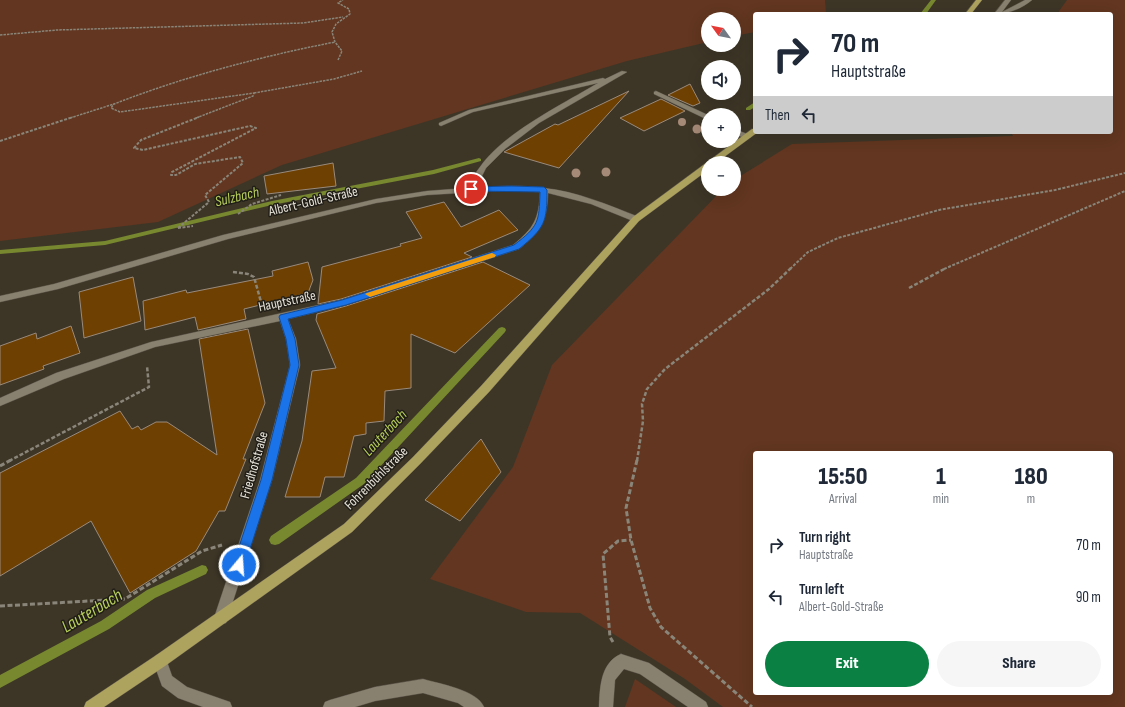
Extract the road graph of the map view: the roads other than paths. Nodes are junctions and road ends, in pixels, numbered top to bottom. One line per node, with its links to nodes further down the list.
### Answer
1 (979, 0): 4 (main road)
2 (1008, 0): 5 (street)
3 (1028, 0): 6 (street)
4 (970, 12)
5 (999, 12)
6 (1006, 12)
7 (624, 72): 8 (street)
8 (608, 80): 11 (street); 17 (street)
9 (656, 93): 10 (street)
10 (701, 115)
11 (441, 124)
12 (753, 133): 14 (main road)
13 (741, 134): 14 (street)
14 (747, 137): 15 (main road)
15 (721, 156)
16 (701, 171): 19 (main road, Fohrenbühlstraße)
17 (471, 189): 18 (street, Albert-Gold-Straße); 20 (street, Albert-Gold-Straße)
18 (544, 190): 19 (street, Albert-Gold-Straße); 21 (street, Hauptstraße)
19 (636, 218): 23 (main road, Fohrenbühlstraße)
20 (0, 299)
21 (283, 317): 22 (street, Hauptstraße); 23 (street, Friedhofstraße)
22 (0, 402)
23 (221, 618): 24 (main road, Fohrenbühlstraße)
24 (160, 661): 25 (main road, Fohrenbühlstraße); 26 (street)
25 (91, 707)
26 (225, 707)
27 (330, 707): 28 (street)
28 (477, 707)
29 (606, 707): 30 (street)
30 (701, 707)

